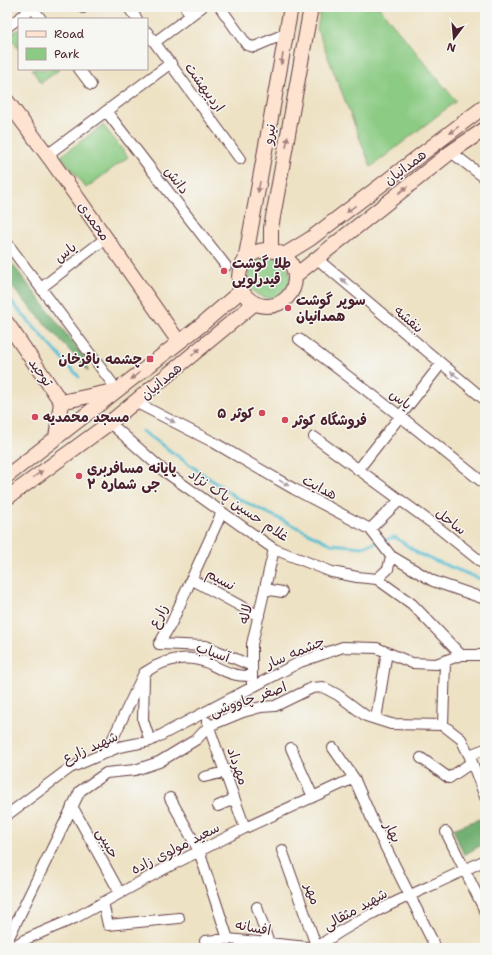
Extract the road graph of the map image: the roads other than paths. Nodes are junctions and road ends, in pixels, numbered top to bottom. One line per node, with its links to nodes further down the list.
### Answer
1 (128, 7): 10 (street)
2 (202, 7): 7 (street)
3 (220, 7): 14 (street)
4 (291, 7): 14 (main road, نیرو)
5 (311, 7): 28 (main road, نیرو, one-way to 5)
6 (32, 8): 8 (street); 9 (street)
7 (188, 11): 15 (street)
8 (19, 18)
9 (40, 18)
10 (136, 18)
11 (18, 19): 12 (street)
12 (7, 27)
13 (148, 33): 15 (street, اردیبهشت)
14 (287, 33): 27 (main road, نیرو, one-way to 27)
15 (155, 42): 16 (street, اردیبهشت)
16 (170, 63): 21 (street); 25 (street, اردیبهشت)
17 (80, 70): 18 (street)
18 (91, 85)
19 (7, 101): 24 (main road, محمدی)
20 (485, 106): 31 (main road, همدانیان, one-way to 31)
21 (106, 111): 24 (street); 34 (street, دانش)
22 (485, 129): 23 (main road, همدانیان)
23 (451, 152): 26 (street); 32 (main road, همدانیان, one-way to 23)
24 (47, 155): 29 (main road, محمدی)
25 (240, 159)
26 (485, 178)
27 (253, 224): 28 (main road); 33 (main road, نیرو)
28 (271, 228): 31 (main road, نیرو)
29 (106, 238): 36 (street, یاس); 41 (main road, محمدی)
30 (7, 243): 36 (street)
31 (278, 252): 33 (main road); 35 (main road)
32 (316, 258): 35 (main road, همدانیان); 42 (street, بنفشه, one-way to 32)
33 (245, 261): 37 (main road)
34 (226, 266)
35 (296, 275): 38 (main road)
36 (41, 288): 43 (street)
37 (242, 290): 38 (main road); 41 (main road, همدانیان)
38 (254, 303): 46 (main road, همدانیان, one-way to 38)
39 (7, 323): 45 (main road, توحید)
40 (299, 339): 47 (street, یاس)
41 (179, 342): 43 (main road, همدانیان, one-way to 43)
42 (441, 364): 44 (street, بنفشه, one-way to 42); 47 (street)
43 (114, 386): 45 (main road, توحید); 50 (main road, همدانیان)
44 (485, 400)
45 (61, 402): 50 (main road, توحید)
46 (135, 402): 48 (main road, همدانیان); 57 (street, هدایت, one-way to 57)
47 (400, 416): 51 (street); 53 (street, یاس)
48 (110, 423): 54 (main road, همدانیان, one-way to 48); 56 (street, غلام حسین پاک نژاد)
49 (314, 437): 51 (street, ساحل)
50 (56, 438): 52 (main road, همدانیان)
51 (358, 470): 55 (street, ساحل)
52 (7, 476)
53 (485, 484)
54 (7, 498)
55 (399, 501): 57 (street); 60 (street, ساحل)
56 (222, 512): 58 (street, غلام حسین پاک نژاد); 61 (street, زارع)
57 (371, 530): 59 (street, هدایت)
58 (274, 549): 62 (street, غلام حسین پاک نژاد); 63 (street, لاله)
59 (389, 553): 62 (street); 65 (street, هدایت)
60 (485, 565)
61 (191, 579): 66 (street, نسیم); 71 (street, زارع)
62 (377, 579): 69 (street, غلام حسین پاک نژاد)
63 (265, 589): 64 (street); 66 (street, لاله)
64 (282, 592)
65 (485, 599)
66 (259, 616): 71 (street, لاله)
67 (387, 652): 70 (street, چشمه سار); 73 (street, چشمه سار); 75 (street)
68 (485, 654): 69 (street)
69 (461, 655): 70 (street, چشمه سار)
70 (445, 662): 76 (street)
71 (252, 671): 72 (street, آسیاب); 73 (street, لاله)
72 (144, 673): 78 (street); 82 (street)
73 (252, 687): 74 (street, چشمه سار)
74 (204, 712): 77 (street, مهرداد); 78 (street, چشمه سار)
75 (376, 719): 76 (street, اصغر چاووشی); 77 (street, اصغر چاووشی)
76 (443, 725): 84 (street)
77 (209, 726): 85 (street, مهرداد); 92 (street, اصغر چاووشی)
78 (150, 741): 82 (street, شهید زارع)
79 (292, 748): 89 (street)
80 (333, 748): 87 (street, بهار)
81 (485, 749): 84 (street)
82 (106, 753): 94 (street, شهید زارع)
83 (421, 758): 84 (street)
84 (470, 759): 88 (street)
85 (225, 772): 86 (street); 91 (street, مهرداد)
86 (204, 777)
87 (354, 778): 89 (street, سعید مولوی زاده); 102 (street, بهار)
88 (485, 796)
89 (313, 797): 95 (street, سعید مولوی زاده)
90 (170, 798): 98 (street, افسانه)
91 (234, 799): 93 (street); 95 (street, مهرداد)
92 (72, 806): 101 (street, حبیبی); 108 (street, اصغر چاووشی)
93 (218, 806)
94 (7, 815)
95 (245, 828): 98 (street, سعید مولوی زاده)
96 (446, 832): 100 (street)
97 (282, 850): 112 (street, مهر)
98 (199, 851): 101 (street, سعید مولوی زاده); 107 (street, افسانه)
99 (485, 860): 100 (street, شهید مثقالی)
100 (465, 871): 102 (street, شهید مثقالی); 105 (street)
101 (120, 893): 103 (street, سعید مولوی زاده)
102 (409, 896): 112 (street, شهید مثقالی); 113 (street)
103 (103, 902): 106 (street); 111 (street, سعید مولوی زاده)
104 (257, 907): 110 (street)
105 (485, 911)
106 (179, 918)
107 (228, 939): 109 (street); 110 (street, افسانه)
108 (7, 941)
109 (205, 942)
110 (268, 944): 112 (street, افسانه)
111 (11, 948)
112 (316, 948)
113 (436, 948)

